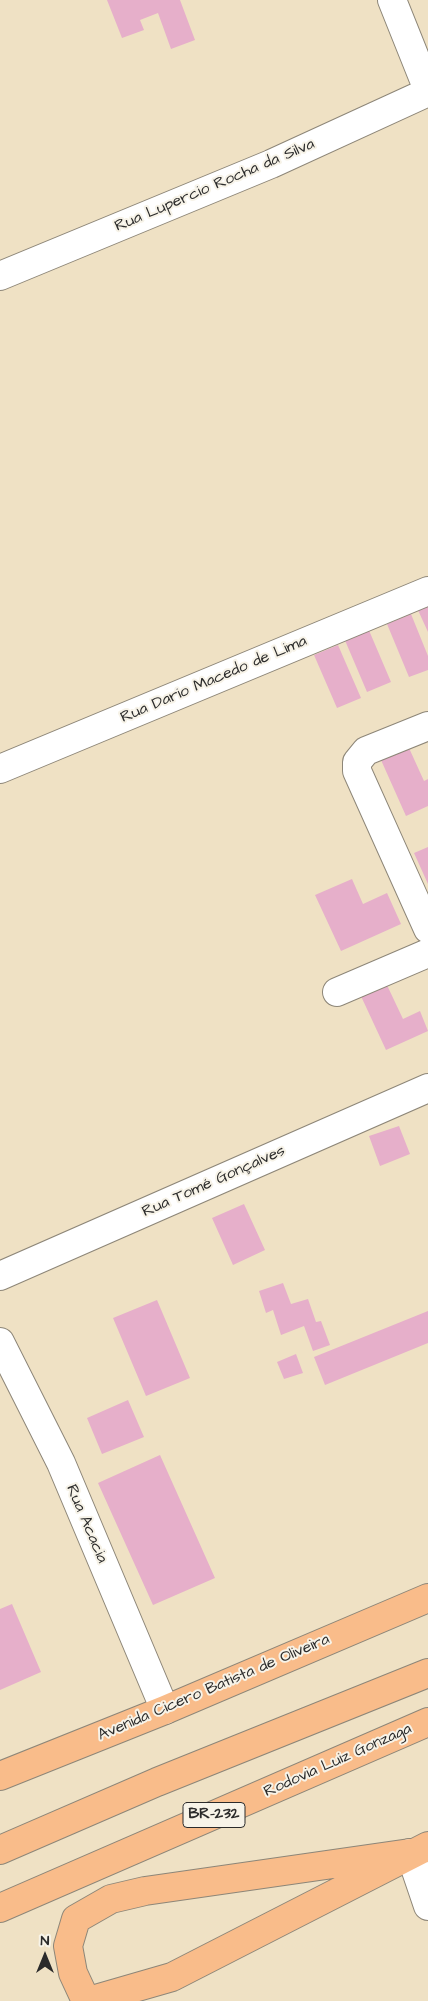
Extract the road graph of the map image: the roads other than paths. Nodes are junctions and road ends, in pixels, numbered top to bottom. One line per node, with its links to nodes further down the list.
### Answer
1 (392, 0): 2 (street)
2 (428, 91): 3 (street, Rua Lupercio Rocha da Silva)
3 (0, 276)
4 (428, 591): 6 (street, Rua Dario Macedo de Lima)
5 (428, 726): 7 (street)
6 (0, 769)
7 (428, 929)
8 (428, 953): 9 (street)
9 (337, 992)
10 (428, 1088): 11 (street, Rua Tomé Gonçalves)
11 (0, 1276)
12 (0, 1342): 15 (street, Rua Acacia)
13 (428, 1598): 15 (main road, Avenida Cicero Batista de Oliveira)
14 (428, 1673): 19 (main road)
15 (165, 1710): 17 (main road, Avenida Cicero Batista de Oliveira)
16 (428, 1722): 21 (main road, Rodovia Luiz Gonzaga / BR-232)
17 (0, 1776)
18 (419, 1849): 20 (street); 22 (main road); 22 (main road)
19 (0, 1850)
20 (428, 1906)
21 (0, 1908)
22 (87, 2001)

